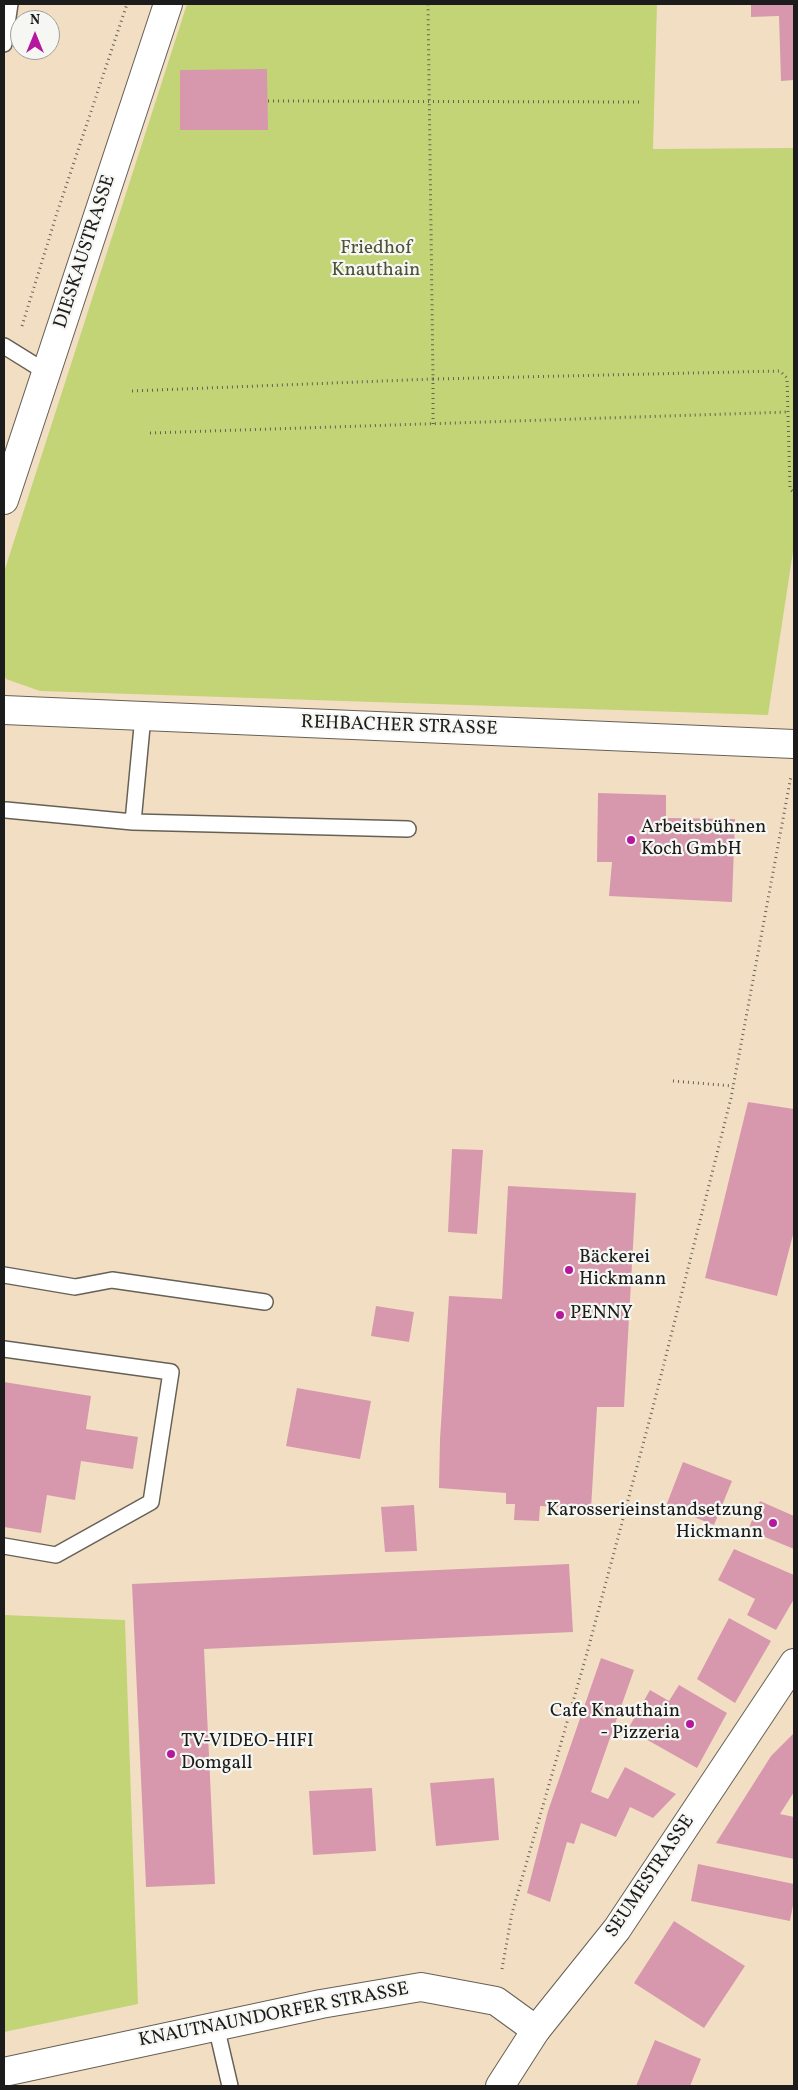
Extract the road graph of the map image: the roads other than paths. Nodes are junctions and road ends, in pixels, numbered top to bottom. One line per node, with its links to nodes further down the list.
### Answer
1 (10, 4): 3 (lane)
2 (168, 4): 5 (street, DIESKAUSTRASSE)
3 (4, 44)
4 (9, 348): 5 (lane)
5 (46, 372): 6 (street, DIESKAUSTRASSE)
6 (4, 500)
7 (4, 710): 8 (street, REHBACHER STRASSE)
8 (143, 716): 9 (street, REHBACHER STRASSE); 11 (lane)
9 (794, 744)
10 (6, 810): 11 (lane)
11 (133, 822): 12 (lane)
12 (408, 830)
13 (4, 1275): 14 (lane)
14 (265, 1302)
15 (4, 1349): 16 (lane)
16 (4, 1546)
17 (794, 1663): 19 (street, SEUMESTRASSE)
18 (216, 2026): 19 (street, KNAUTNAUNDORFER STRASSE); 20 (street, KNAUTNAUNDORFER STRASSE); 21 (lane)
19 (536, 2030): 22 (street, SEUMESTRASSE)
20 (4, 2072)
21 (230, 2086)
22 (500, 2086)

